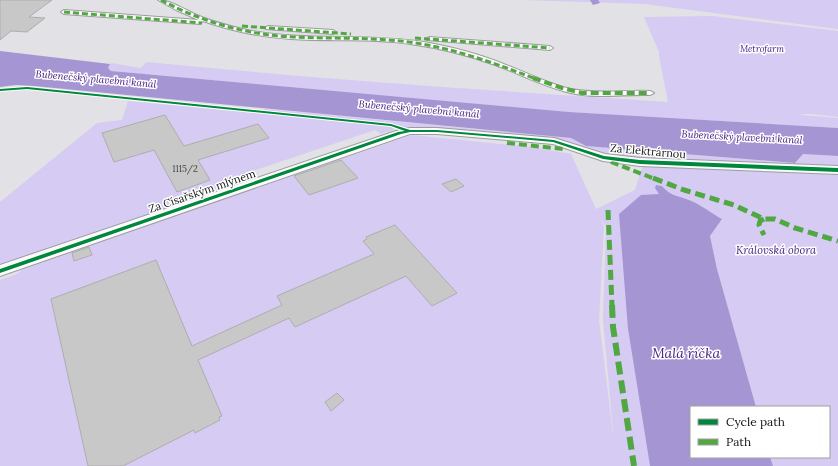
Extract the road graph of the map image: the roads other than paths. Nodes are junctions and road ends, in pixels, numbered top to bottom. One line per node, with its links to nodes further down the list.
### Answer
1 (161, 0): 3 (street)
2 (64, 12): 3 (street)
3 (212, 23): 4 (street); 5 (street)
4 (550, 48)
5 (650, 93)
6 (410, 131): 7 (street, Za Elektrárnou); 8 (street, Za Císařským mlýnem)
7 (838, 170)
8 (0, 271)

